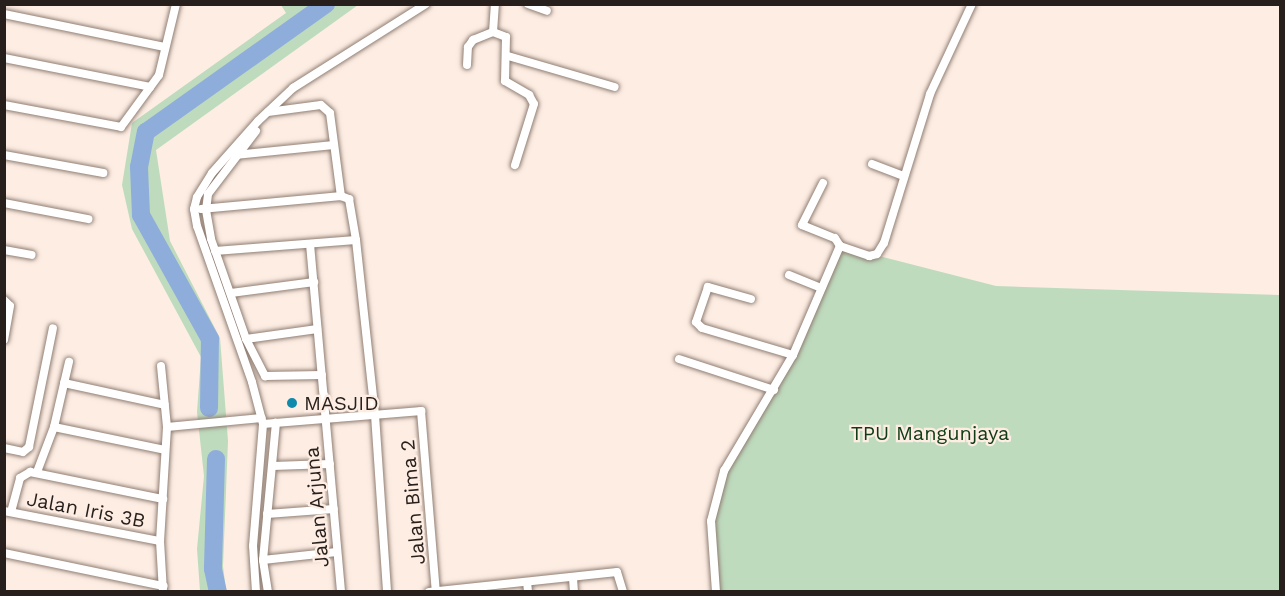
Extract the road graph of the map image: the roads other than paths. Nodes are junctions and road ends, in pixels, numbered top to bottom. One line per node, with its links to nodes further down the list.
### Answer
1 (176, 4): 9 (street)
2 (426, 4): 16 (street)
3 (495, 4): 8 (street)
4 (528, 4): 6 (street)
5 (972, 4): 24 (street)
6 (547, 11)
7 (4, 14): 9 (street)
8 (493, 32): 10 (street); 12 (street)
9 (165, 47): 13 (street)
10 (508, 56): 14 (street); 22 (street)
11 (4, 58): 13 (street)
12 (467, 65)
13 (150, 87): 15 (street)
14 (615, 87)
15 (4, 105)
16 (268, 113): 17 (street); 19 (street); 20 (street)
17 (333, 145): 19 (street); 26 (street)
18 (4, 155): 23 (street)
19 (238, 155): 20 (street); 29 (street)
20 (228, 156): 28 (street)
21 (873, 164): 24 (street)
22 (516, 165)
23 (103, 173)
24 (903, 176): 33 (street)
25 (823, 183): 33 (street)
26 (341, 196): 29 (street); 31 (street)
27 (4, 203): 30 (street)
28 (194, 209): 29 (street); 57 (street)
29 (206, 210): 35 (street)
30 (88, 219)
31 (356, 240): 32 (street); 55 (street)
32 (310, 244): 35 (street); 38 (street, Jalan Arjuna)
33 (840, 246): 39 (street)
34 (4, 250): 36 (street)
35 (215, 251): 40 (street)
36 (32, 255)
37 (789, 275): 39 (street)
38 (314, 282): 40 (street); 44 (street, Jalan Arjuna)
39 (822, 288): 47 (street)
40 (231, 293): 46 (street)
41 (751, 299): 47 (street)
42 (4, 300): 45 (street)
43 (54, 328): 61 (street)
44 (317, 329): 46 (street); 51 (street, Jalan Arjuna)
45 (4, 339)
46 (246, 339): 51 (street)
47 (793, 355): 53 (street)
48 (679, 359): 53 (street)
49 (69, 362): 52 (street)
50 (161, 366): 54 (street)
51 (322, 375): 56 (street, Jalan Arjuna)
52 (63, 383): 54 (street); 59 (street)
53 (774, 390): 85 (street)
54 (165, 405): 60 (street)
55 (375, 415): 56 (street); 81 (street); 82 (street, Jalan Bima 2)
56 (326, 419): 58 (street); 63 (street, Jalan Arjuna)
57 (263, 421): 58 (street); 60 (street); 78 (street)
58 (276, 423): 64 (street)
59 (54, 427): 62 (street); 65 (street)
60 (167, 427): 62 (street)
61 (4, 448)
62 (165, 450): 66 (street)
63 (330, 464): 64 (street); 67 (street, Jalan Arjuna)
64 (273, 466): 69 (street)
65 (37, 471): 66 (street); 68 (street)
66 (163, 499): 70 (street)
67 (333, 508): 69 (street); 71 (street, Jalan Arjuna)
68 (8, 512): 70 (street, Jalan Iris 3B)
69 (267, 514): 73 (street)
70 (160, 541): 76 (street)
71 (338, 552): 73 (street); 80 (street, Jalan Arjuna)
72 (4, 553): 76 (street)
73 (263, 560): 79 (street)
74 (573, 578): 75 (street); 83 (street); 84 (street)
75 (528, 587): 77 (street)
76 (164, 589)
77 (483, 589): 82 (street)
78 (256, 591)
79 (268, 591)
80 (341, 591)
81 (387, 591)
82 (434, 591)
83 (574, 591)
84 (623, 591)
85 (716, 591)

